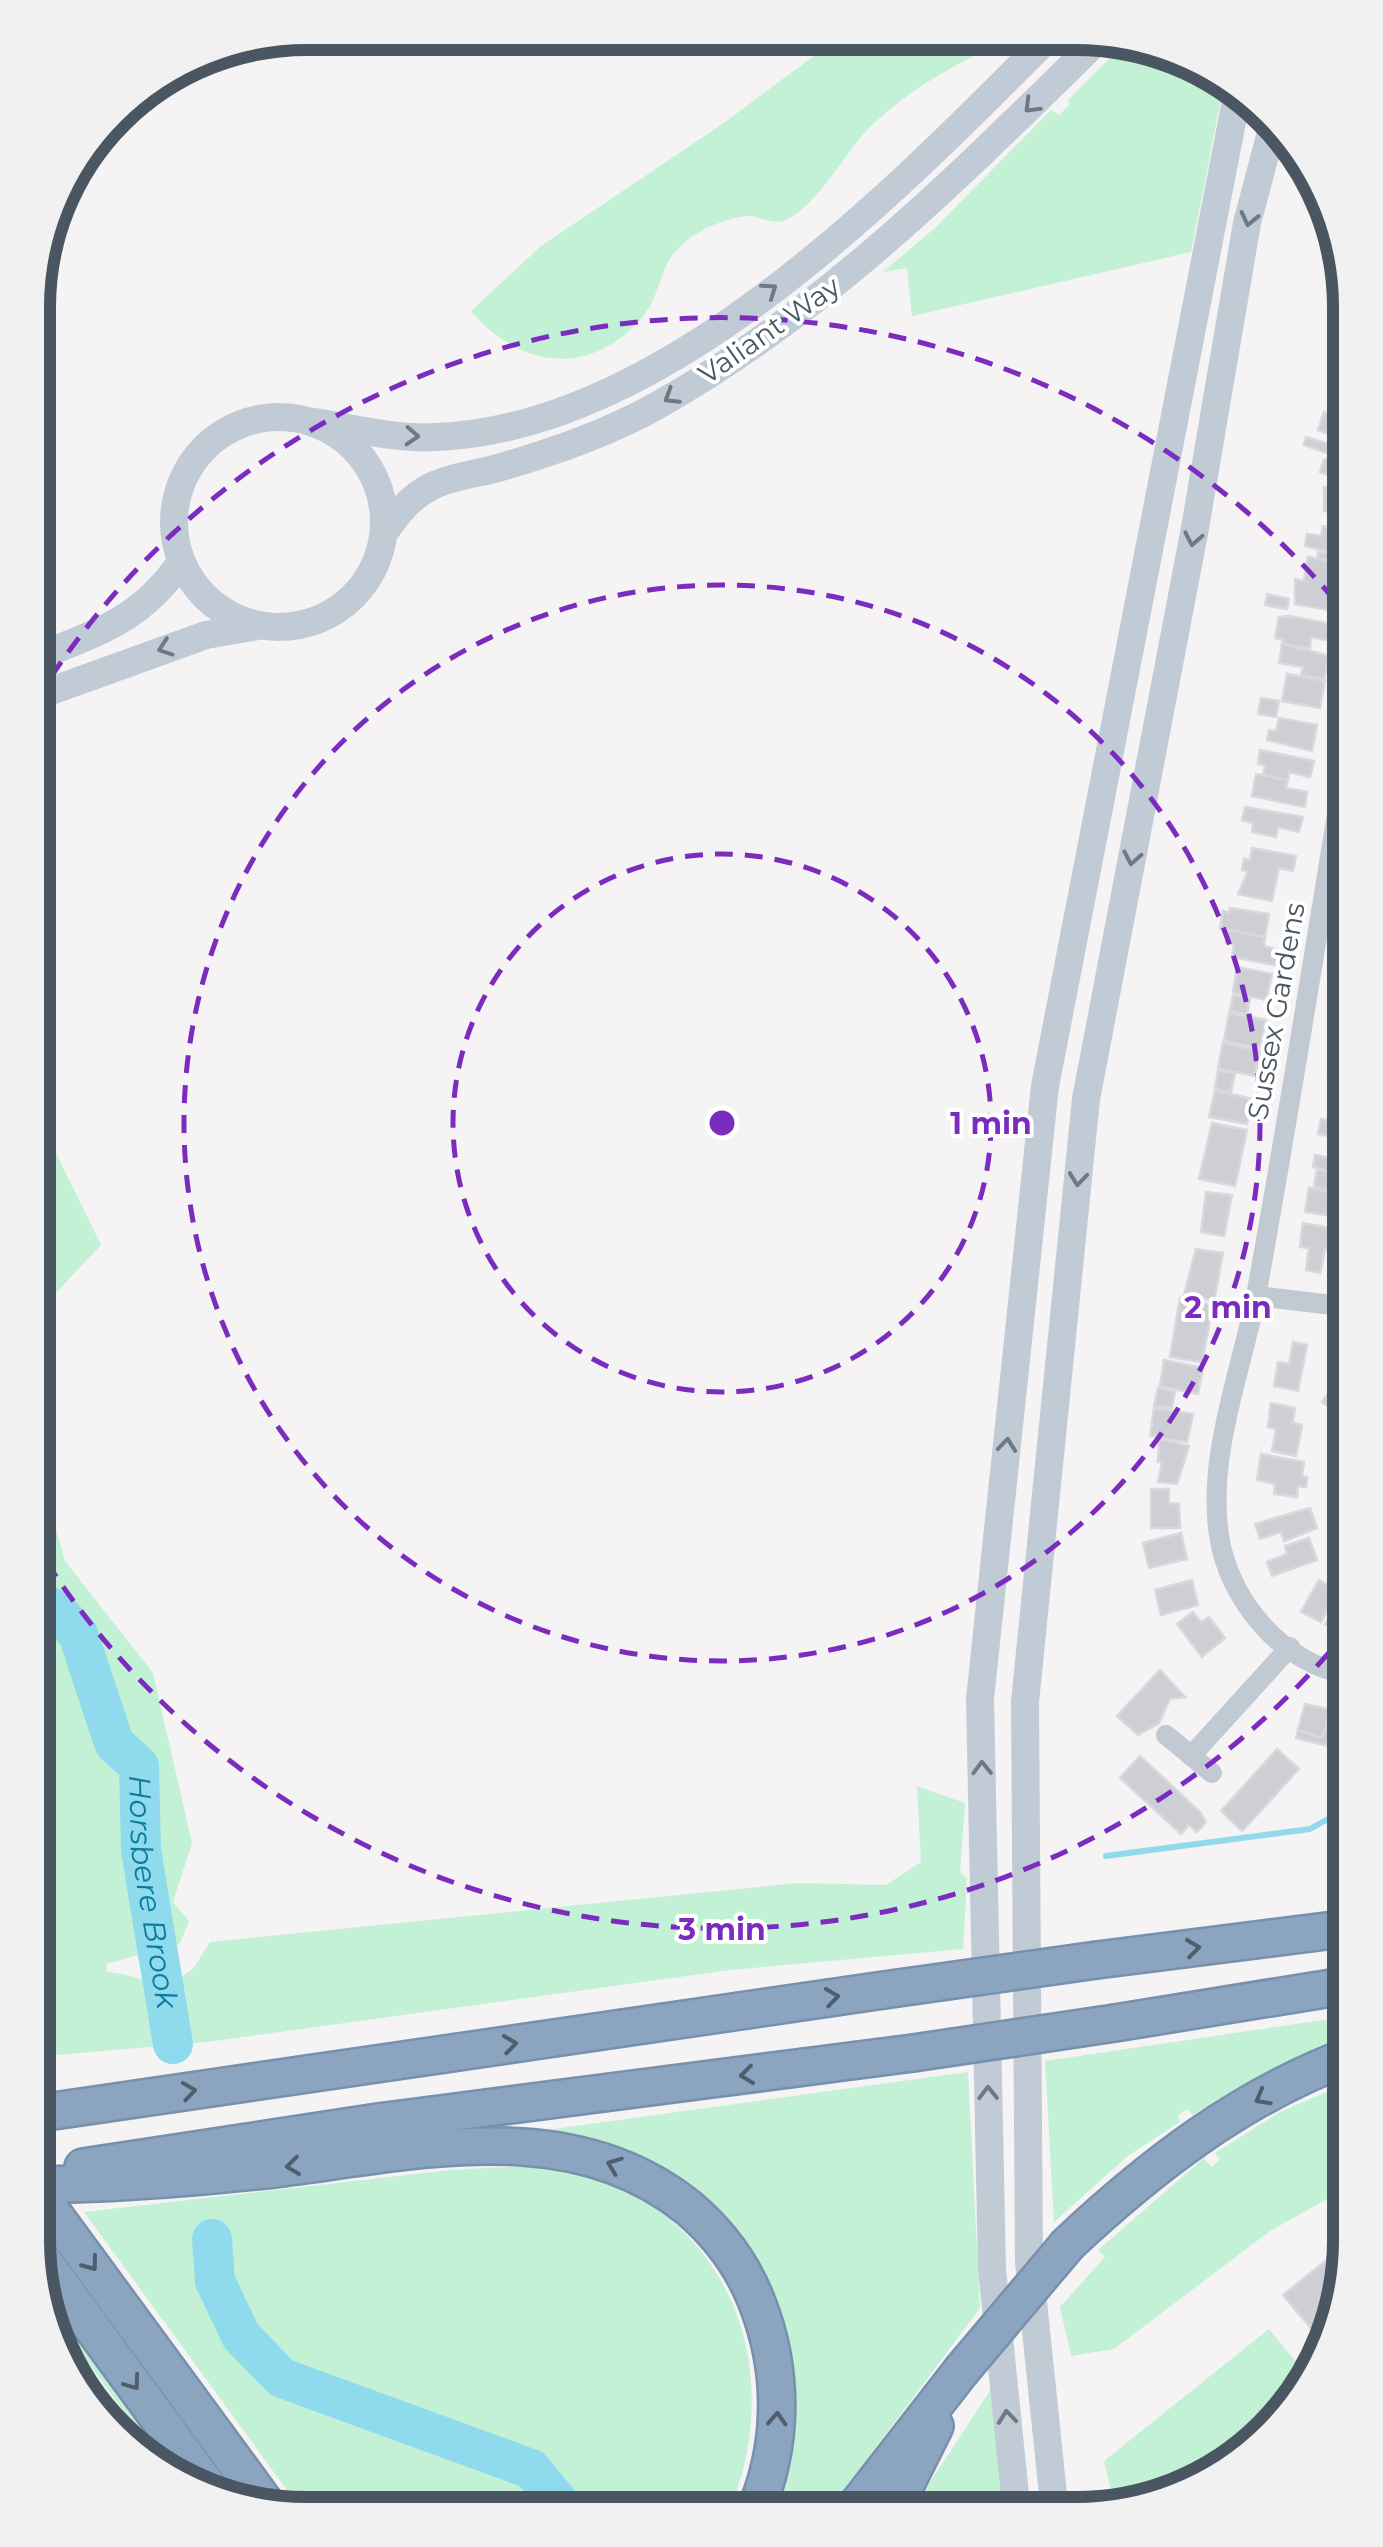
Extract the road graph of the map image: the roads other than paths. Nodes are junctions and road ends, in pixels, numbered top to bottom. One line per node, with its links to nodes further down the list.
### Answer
1 (1037, 50): 7 (street, Valiant Way, one-way to 1)
2 (1088, 51): 8 (street, Valiant Way, one-way to 8)
3 (1235, 106): 6 (street)
4 (1248, 116): 6 (street)
5 (1270, 138): 39 (street, one-way to 39)
6 (1215, 222): 38 (street, one-way to 6)
7 (316, 422): 8 (street); 9 (street)
8 (384, 532): 10 (street)
9 (182, 562): 10 (street); 11 (street)
10 (260, 626): 12 (street, one-way to 12)
11 (50, 651)
12 (50, 691)
13 (1333, 838): 14 (street, Sussex Gardens)
14 (1256, 1296): 15 (street); 16 (street, Sussex Gardens)
15 (1332, 1306)
16 (1290, 1647): 17 (street, Sussex Gardens); 19 (street)
17 (1332, 1667)
18 (1166, 1735): 19 (street)
19 (1191, 1756): 20 (street)
20 (1212, 1773)
21 (1332, 1930): 25 (highway, one-way to 21, bridge)
22 (1332, 1989): 27 (highway, one-way to 27, bridge)
23 (1332, 2064): 32 (highway, one-way to 32, bridge)
24 (50, 2103): 25 (highway)
25 (92, 2105): 26 (highway)
26 (50, 2111)
27 (142, 2171): 28 (highway); 29 (highway); 35 (highway, one-way to 27)
28 (50, 2174)
29 (50, 2184)
30 (50, 2210): 34 (highway, one-way to 34)
31 (53, 2274): 33 (highway, one-way to 33)
32 (961, 2370): 36 (highway); 37 (highway)
33 (198, 2472)
34 (257, 2492)
35 (760, 2497)
36 (863, 2497)
37 (899, 2497)
38 (1015, 2497)
39 (1053, 2497)

